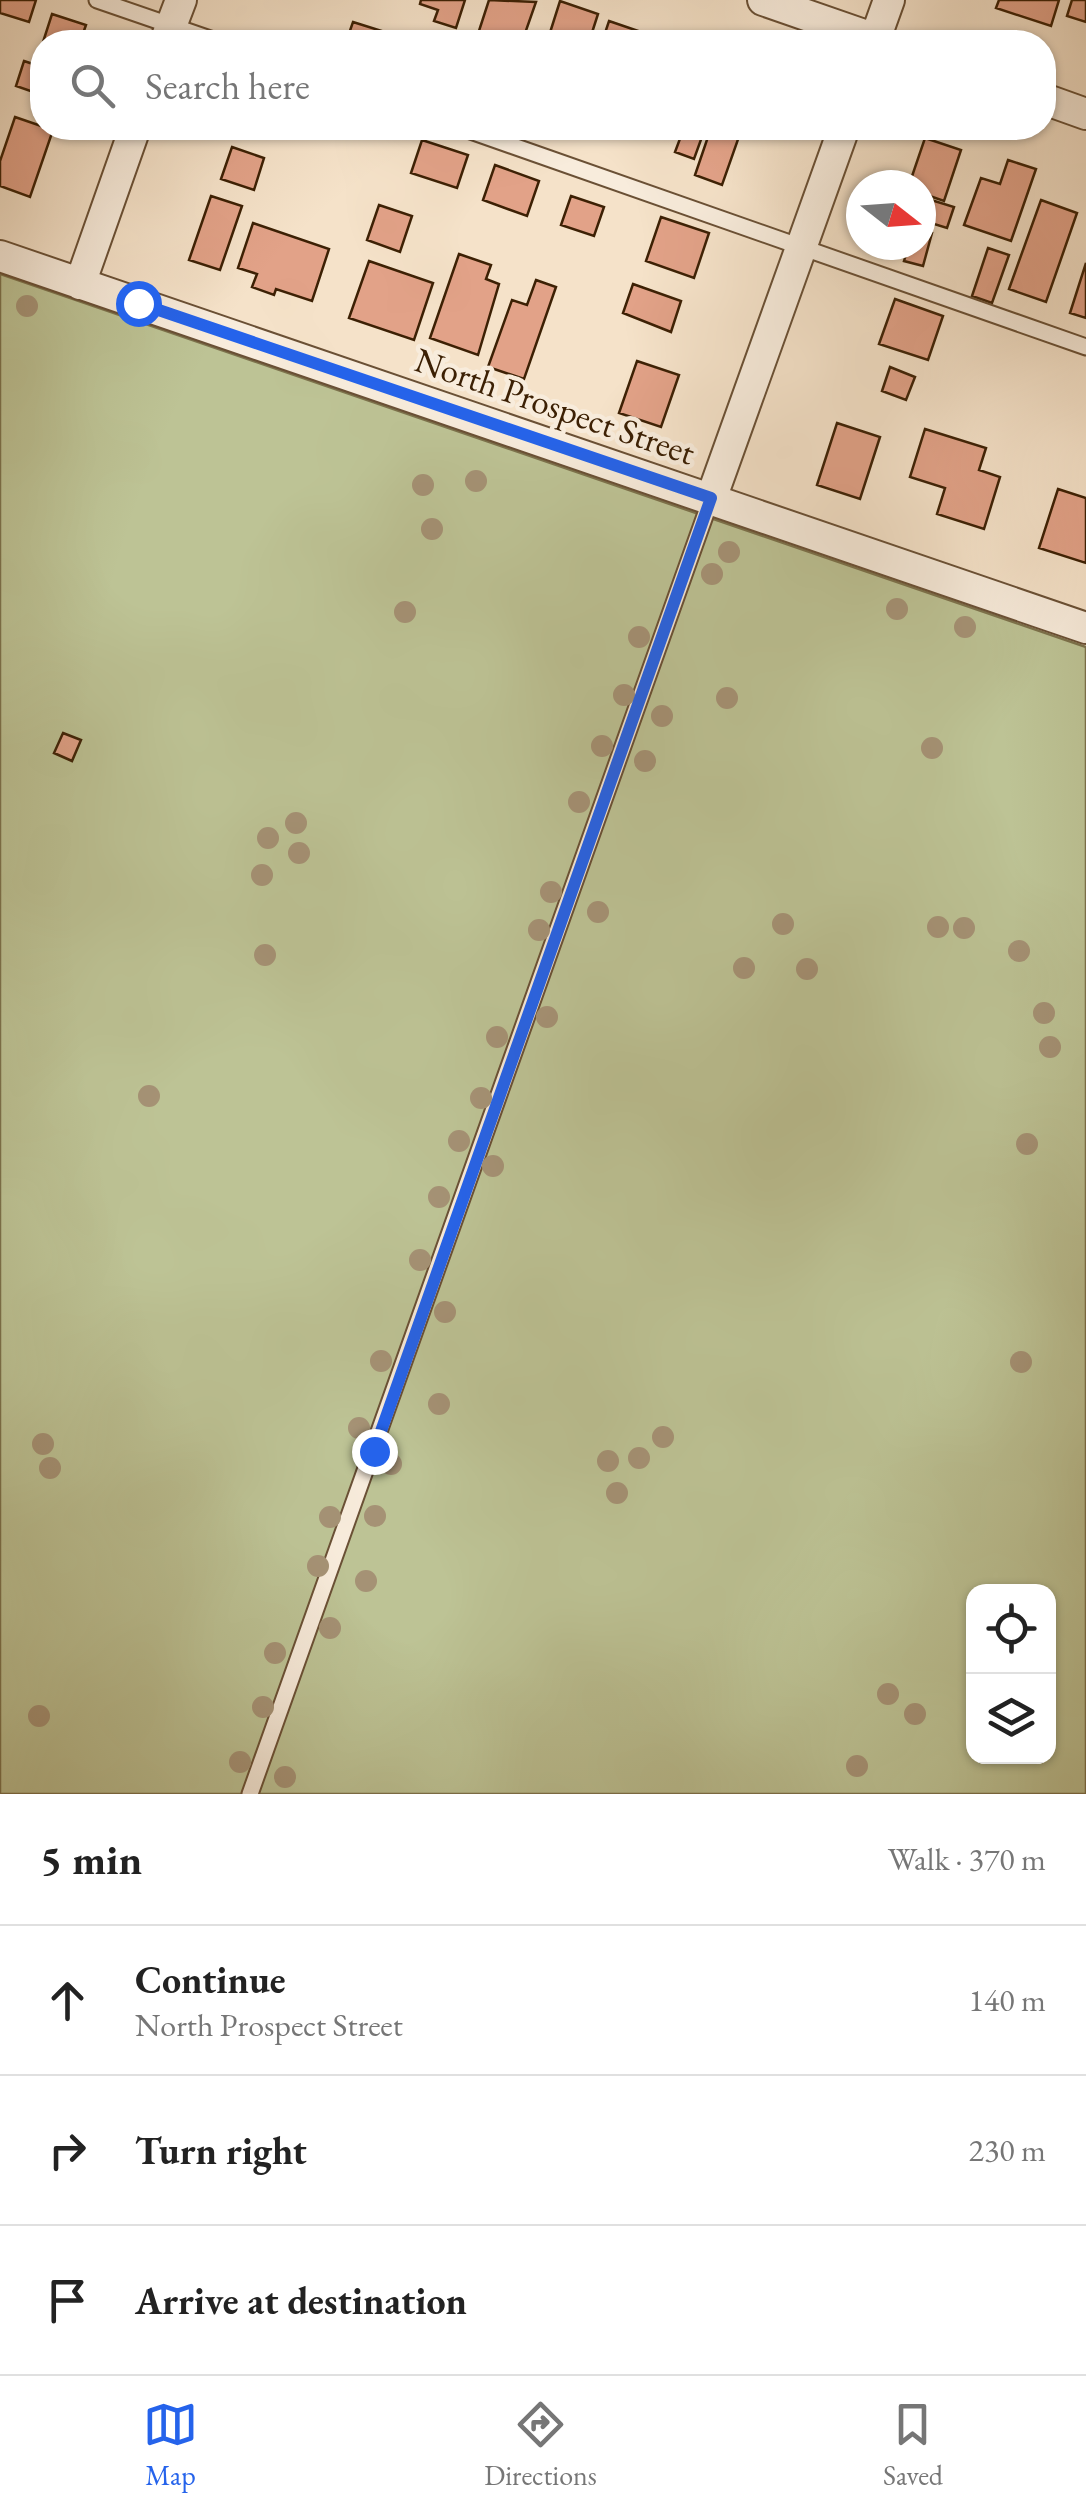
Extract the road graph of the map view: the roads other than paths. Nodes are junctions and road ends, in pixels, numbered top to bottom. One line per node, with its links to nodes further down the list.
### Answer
1 (97, 0): 4 (lane)
2 (763, 0): 5 (street)
3 (889, 0): 6 (street)
4 (173, 23)
5 (847, 30)
6 (881, 30)
7 (1056, 104): 8 (street)
8 (1086, 114)
9 (131, 140): 14 (street)
10 (497, 140): 12 (lane)
11 (840, 140): 12 (street)
12 (802, 246): 15 (lane); 16 (street)
13 (0, 256): 14 (street, North Prospect Street)
14 (80, 284): 16 (street, North Prospect Street)
15 (1086, 347)
16 (711, 498): 17 (street, North Prospect Street); 18 (lane)
17 (1086, 628)
18 (250, 1794)

